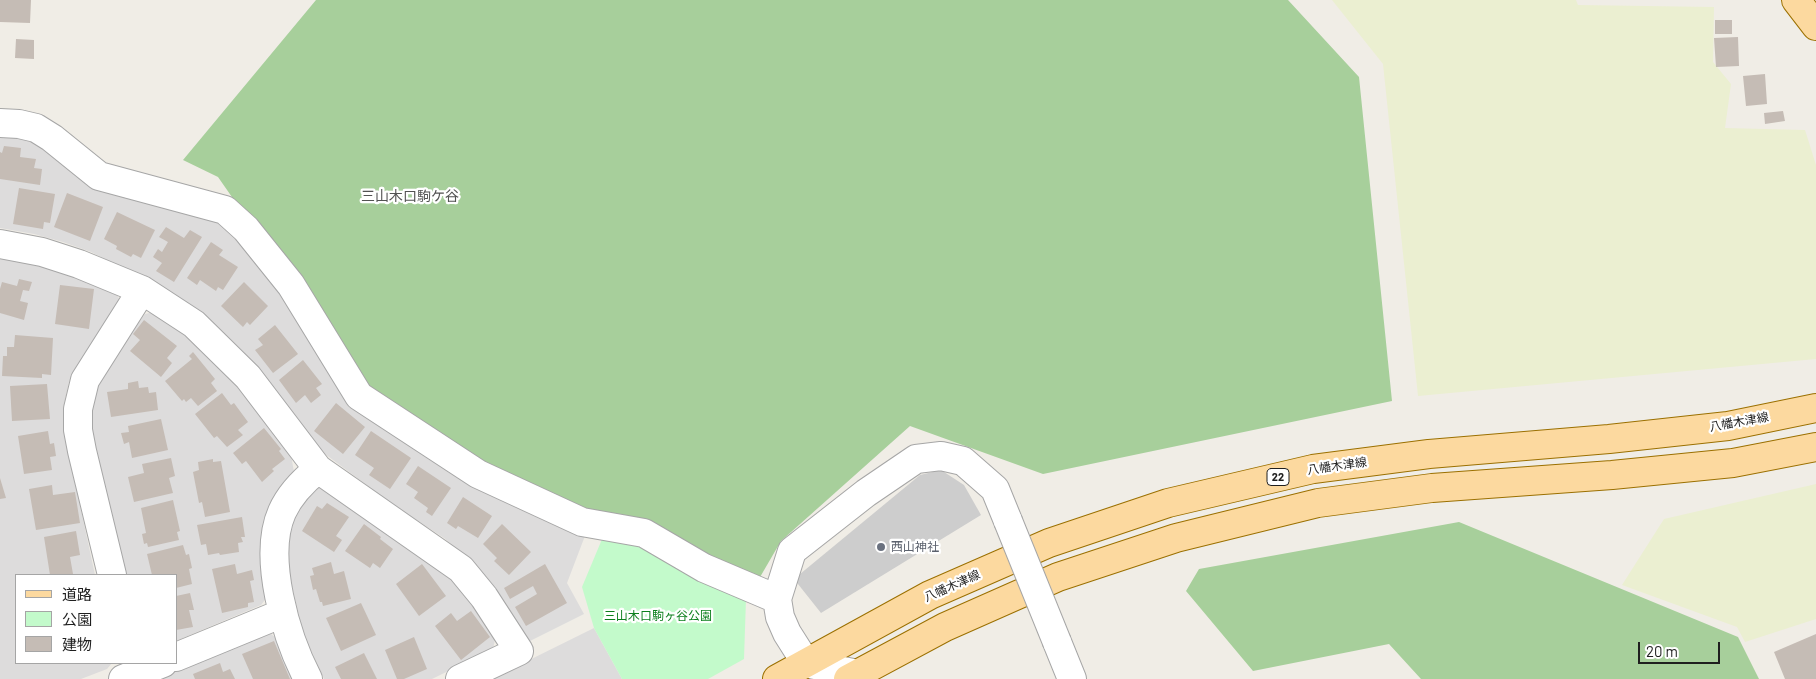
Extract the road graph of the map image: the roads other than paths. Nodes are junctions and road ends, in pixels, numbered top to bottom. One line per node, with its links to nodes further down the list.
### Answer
1 (1796, 0): 2 (main road)
2 (1816, 26)
3 (0, 123): 10 (street)
4 (0, 244): 5 (street)
5 (142, 290): 8 (street); 9 (street)
6 (1816, 408): 13 (main road, 八幡木津線 / 22)
7 (1816, 447): 16 (main road)
8 (318, 468): 11 (street); 18 (street)
9 (112, 574)
10 (777, 599): 13 (street); 20 (street, bridge)
11 (283, 613): 12 (street); 17 (street)
12 (178, 656)
13 (806, 663): 16 (street); 19 (main road, 八幡木津線 / 22)
14 (159, 664): 15 (street)
15 (131, 672)
16 (855, 677)
17 (308, 679)
18 (460, 679)
19 (777, 679)
20 (1072, 679)

